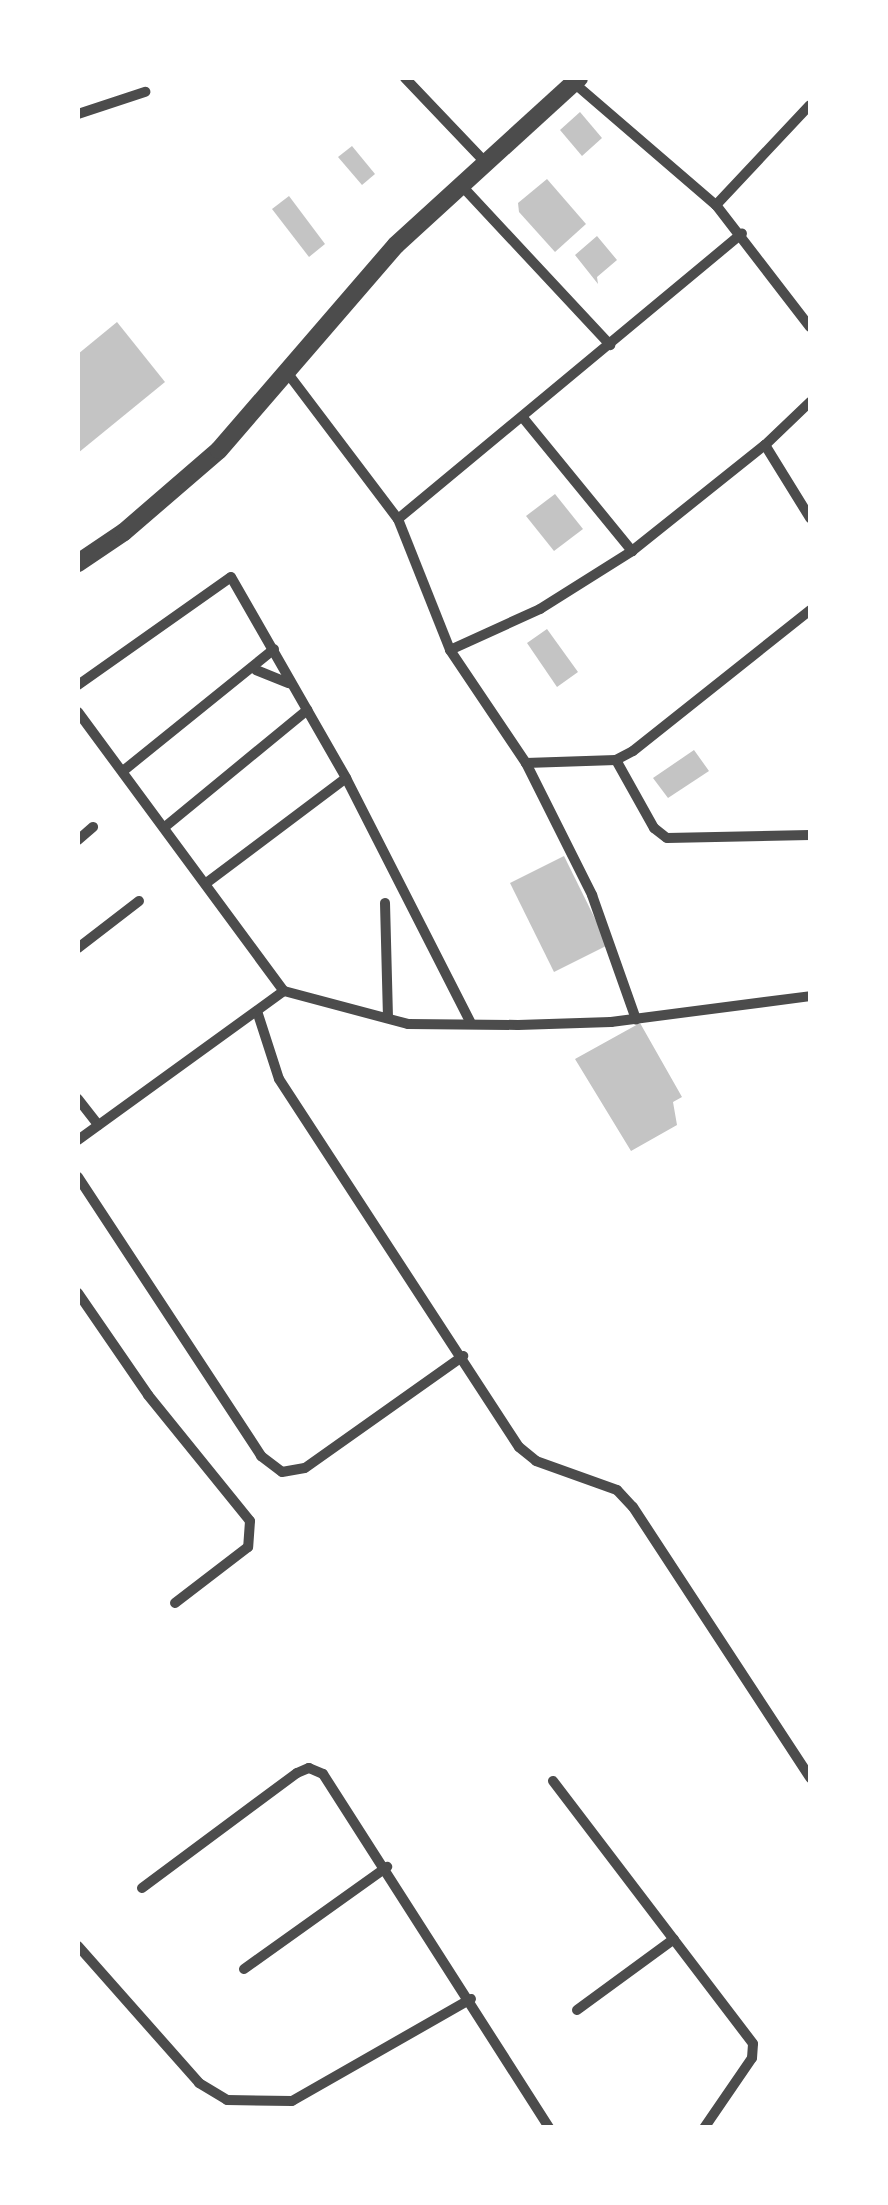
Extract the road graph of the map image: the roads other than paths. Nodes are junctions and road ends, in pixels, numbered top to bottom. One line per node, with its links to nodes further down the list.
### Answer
1 (405, 78): 6 (street)
2 (576, 80): 6 (street); 8 (street)
3 (145, 92): 5 (street)
4 (810, 105): 8 (street)
5 (78, 114)
6 (486, 162): 7 (street)
7 (461, 185): 11 (street); 12 (street)
8 (716, 205): 9 (street)
9 (742, 233): 10 (street); 11 (street)
10 (810, 327)
11 (610, 345): 14 (street)
12 (289, 375): 17 (street); 19 (street)
13 (810, 402): 15 (street)
14 (524, 419): 17 (street); 18 (street)
15 (765, 445): 16 (street); 18 (street)
16 (810, 518)
17 (398, 519): 22 (street)
18 (632, 551): 22 (street)
19 (78, 562)
20 (810, 610): 28 (street)
21 (274, 649): 23 (street); 24 (street); 25 (street)
22 (450, 650): 29 (street)
23 (256, 670): 24 (street); 30 (street)
24 (290, 683): 26 (street)
25 (78, 686)
26 (308, 710): 31 (street); 32 (street)
27 (78, 712): 30 (street)
28 (616, 760): 29 (street); 34 (street)
29 (526, 763): 44 (street)
30 (122, 770): 32 (street)
31 (346, 778): 36 (street); 45 (street)
32 (166, 826): 36 (street)
33 (93, 827): 35 (street)
34 (810, 836)
35 (78, 840)
36 (209, 881): 40 (street)
37 (139, 901): 39 (street)
38 (384, 903): 43 (street)
39 (78, 948)
40 (284, 991): 42 (street); 43 (street)
41 (810, 996): 44 (street)
42 (257, 1011): 47 (street); 51 (street)
43 (388, 1018): 45 (street)
44 (636, 1018): 45 (street)
45 (470, 1021)
46 (78, 1099): 47 (street)
47 (98, 1125): 48 (street)
48 (78, 1140)
49 (78, 1177): 51 (street)
50 (78, 1293): 52 (street)
51 (463, 1356): 53 (street)
52 (175, 1603)
53 (810, 1778)
54 (553, 1780): 57 (street)
55 (387, 1867): 56 (street); 59 (street); 60 (street)
56 (142, 1888)
57 (674, 1939): 61 (street); 63 (street)
58 (78, 1946): 60 (street)
59 (244, 1969)
60 (471, 1999): 62 (street)
61 (578, 2010)
62 (549, 2128)
63 (704, 2128)

